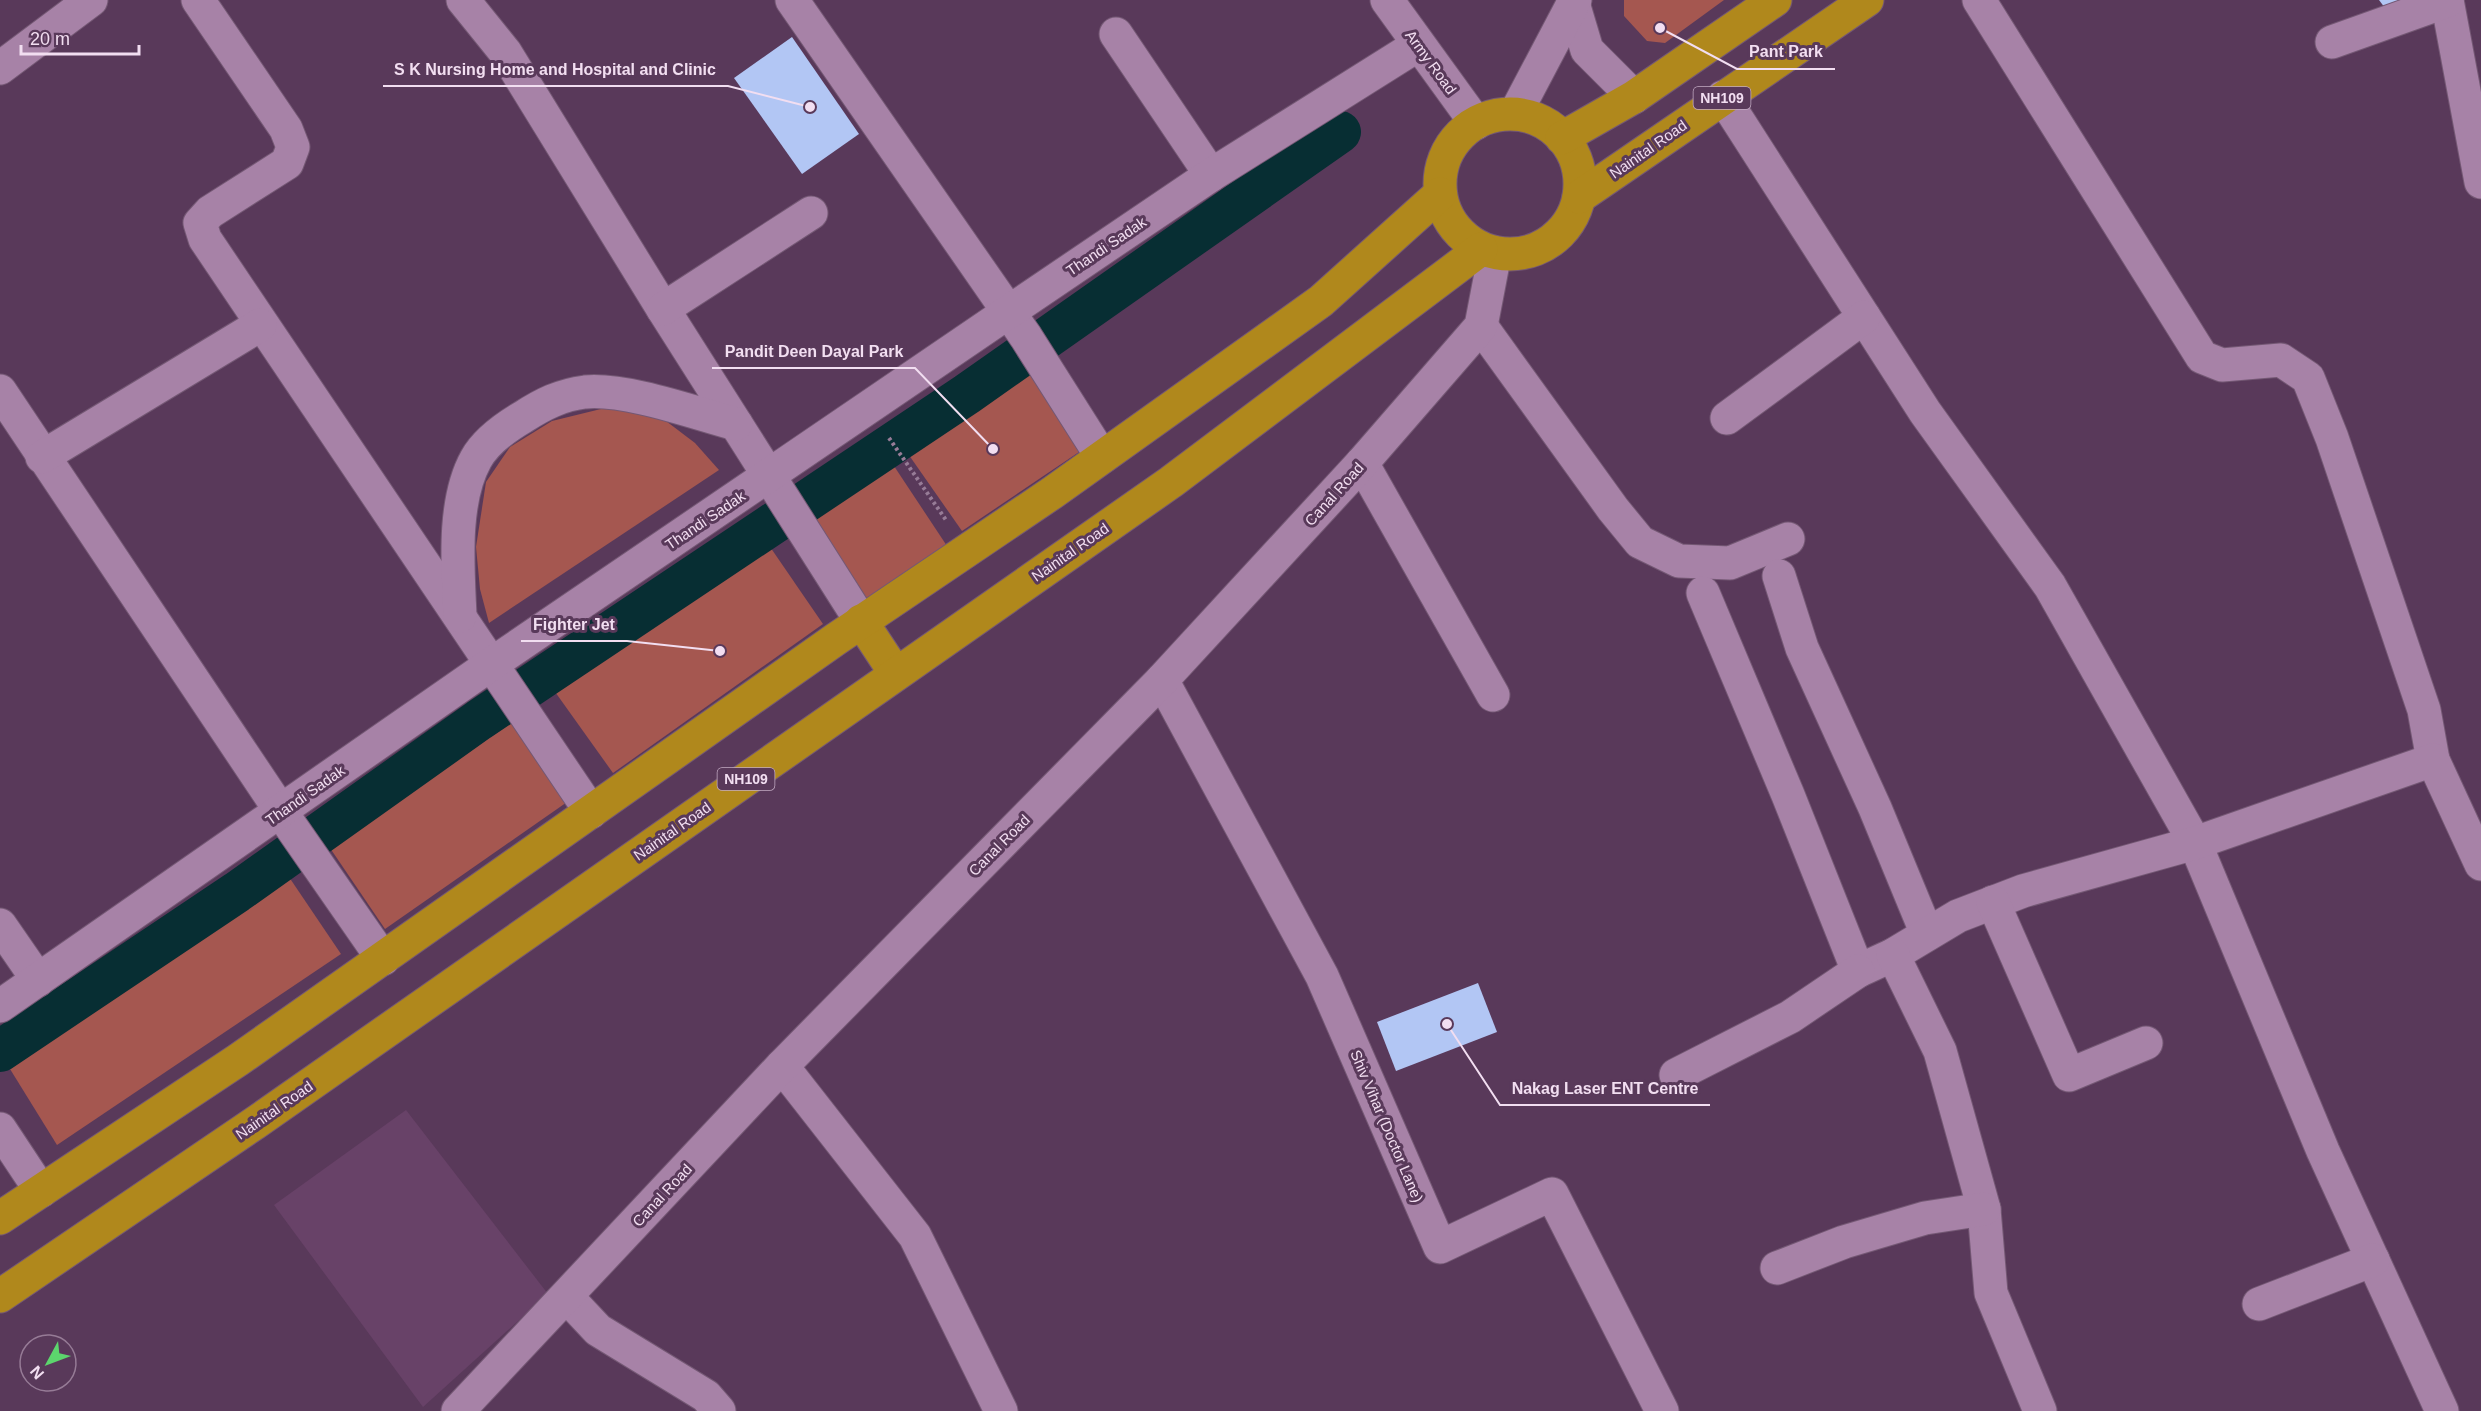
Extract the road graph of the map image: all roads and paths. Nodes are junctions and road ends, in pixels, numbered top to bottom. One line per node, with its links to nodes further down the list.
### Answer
1 (91, 0): 14 (street)
2 (198, 0): 28 (street)
3 (463, 0): 26 (street)
4 (792, 0): 30 (street)
5 (1387, 0): 13 (street, Army Road)
6 (1775, 0): 15 (highway)
7 (1867, 0): 16 (highway, Nainital Road / NH109)
8 (1979, 0): 49 (street)
9 (2447, 0): 12 (street); 21 (street)
10 (1574, 2): 15 (street); 17 (street)
11 (1116, 34): 20 (street)
12 (2332, 42)
13 (1418, 45): 18 (street, Army Road); 20 (street, Thandi Sadak)
14 (0, 68)
15 (1634, 97): 19 (highway)
16 (1723, 97): 23 (highway, Nainital Road / NH109); 27 (street)
17 (1516, 112): 18 (highway); 19 (highway)
18 (1476, 123): 22 (highway)
19 (1562, 138): 23 (highway)
20 (1211, 175): 30 (street, Thandi Sadak)
21 (2481, 182)
22 (1440, 195): 25 (highway); 36 (highway)
23 (1579, 197): 25 (highway)
24 (811, 213): 26 (street)
25 (1488, 251): 29 (street); 46 (highway, Nainital Road / NH109)
26 (663, 309): 33 (street)
27 (1864, 317): 32 (street); 52 (street)
28 (260, 325): 35 (street); 43 (street)
29 (1481, 326): 37 (street, Canal Road); 39 (street)
30 (1024, 336): 36 (street); 38 (street, Thandi Sadak)
31 (0, 391): 35 (street)
32 (1727, 418)
33 (736, 424): 38 (street); 43 (street)
34 (890, 440): 40 (path)
35 (42, 457): 51 (street)
36 (1102, 457): 40 (highway)
37 (1362, 463): 47 (street, Canal Road); 48 (street)
38 (776, 487): 44 (street); 45 (street, Thandi Sadak)
39 (1788, 539)
40 (967, 550): 44 (highway)
41 (1779, 576): 56 (street)
42 (1703, 593): 59 (street)
43 (460, 616): 45 (street)
44 (861, 621): 46 (highway); 50 (highway)
45 (496, 673): 50 (street); 51 (street, Thandi Sadak)
46 (896, 674): 71 (highway, Nainital Road / NH109)
47 (1162, 680): 63 (street, Canal Road); 77 (street, Shiv Vihar (Doctor Lane))
48 (1493, 695)
49 (2433, 759): 52 (street); 53 (street)
50 (591, 812): 58 (highway)
51 (286, 820): 58 (street); 60 (street, Thandi Sadak)
52 (2195, 843): 54 (street); 69 (street)
53 (2481, 864)
54 (1993, 902): 56 (street); 62 (street)
55 (0, 925): 60 (street)
56 (1927, 934): 57 (street)
57 (1893, 955): 59 (street); 67 (street)
58 (383, 959): 66 (highway)
59 (1858, 971): 64 (street)
60 (38, 980): 61 (street, Thandi Sadak)
61 (0, 1006)
62 (2146, 1043)
63 (782, 1066): 72 (street, Canal Road); 76 (street)
64 (1676, 1075)
65 (0, 1129): 66 (street)
66 (41, 1191): 68 (highway)
67 (1984, 1209): 70 (street); 78 (street)
68 (0, 1218)
69 (2373, 1260): 73 (street); 79 (street)
70 (1777, 1268)
71 (0, 1296)
72 (567, 1298): 74 (street, Canal Road); 75 (street)
73 (2259, 1304)
74 (458, 1411)
75 (719, 1411)
76 (1001, 1411)
77 (1662, 1411)
78 (2040, 1411)
79 (2442, 1411)

